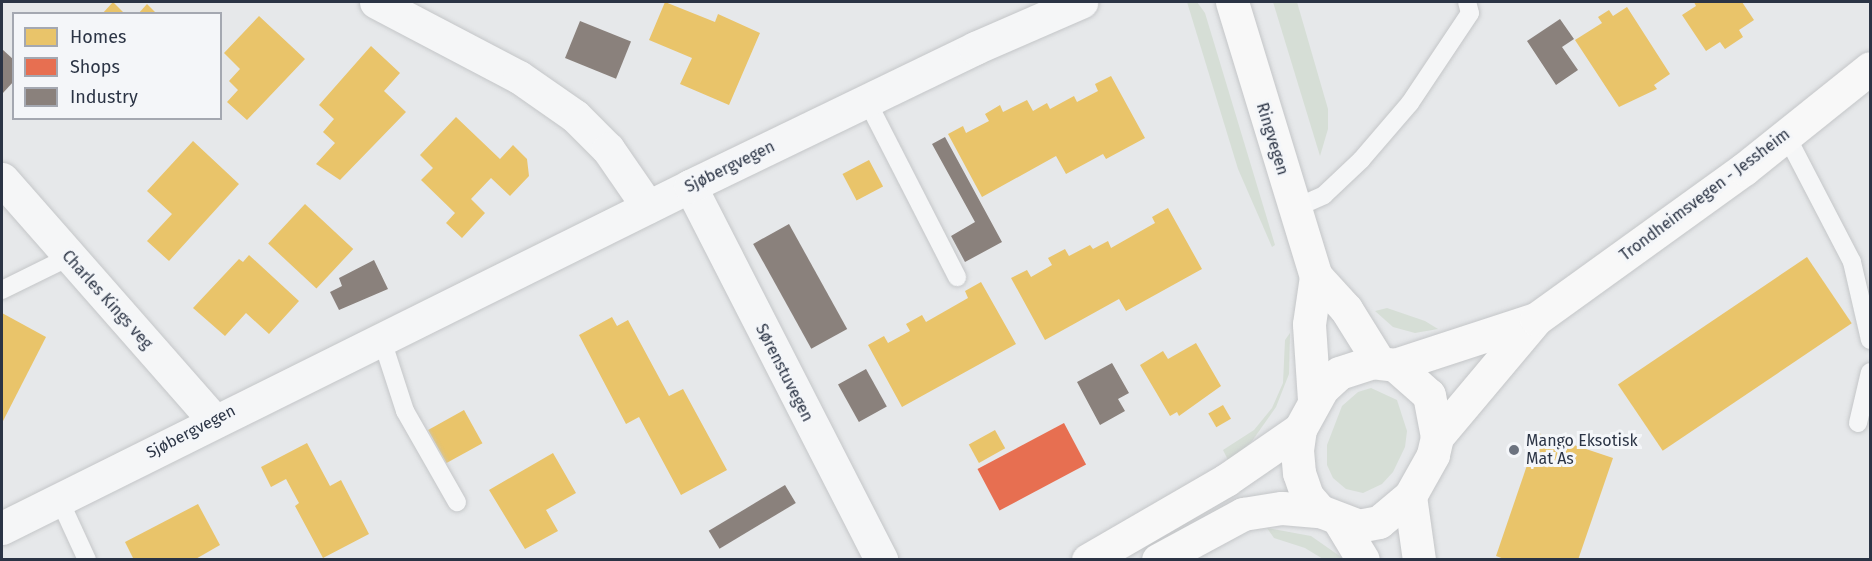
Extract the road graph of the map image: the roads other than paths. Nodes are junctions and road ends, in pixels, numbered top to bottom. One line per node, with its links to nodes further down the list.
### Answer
1 (376, 2): 10 (street)
2 (1081, 2): 6 (street, Sjøbergvegen)
3 (1232, 2): 11 (main road, Ringvegen)
4 (1467, 2): 11 (lane)
5 (1870, 68): 7 (main road, Trondheimsvegen - Jessheim)
6 (867, 101): 9 (street, Sjøbergvegen); 14 (lane)
7 (1786, 135): 16 (main road, Trondheimsvegen - Jessheim); 18 (lane)
8 (2, 179): 12 (street, Charles Kings veg)
9 (690, 186): 10 (street, Sjøbergvegen); 32 (street, Sørenstuvegen)
10 (648, 207): 17 (street, Sjøbergvegen)
11 (1293, 209): 13 (main road, Ringvegen)
12 (69, 257): 15 (lane); 22 (street, Charles Kings veg)
13 (1316, 276): 19 (main road, Ringvegen); 21 (main road, Ringvegen)
14 (957, 278)
15 (2, 290)
16 (1536, 319): 19 (main road, Trondheimsvegen - Jessheim); 25 (main road, Trondheimsvegen - Jessheim)
17 (381, 337): 22 (street, Sjøbergvegen); 28 (lane)
18 (1870, 340)
19 (1387, 364): 21 (main road); 25 (main road)
20 (1870, 372): 23 (lane)
21 (1314, 400): 24 (main road)
22 (214, 420): 27 (street, Sjøbergvegen)
23 (1858, 423)
24 (1300, 429): 29 (main road); 33 (main road)
25 (1437, 437): 26 (main road)
26 (1410, 496): 29 (main road); 36 (main road)
27 (58, 500): 30 (street, Sjøbergvegen); 31 (lane)
28 (457, 502)
29 (1330, 516): 34 (main road); 35 (main road)
30 (2, 528)
31 (87, 560)
32 (881, 560)
33 (1088, 560)
34 (1158, 560)
35 (1363, 560)
36 (1419, 560)

